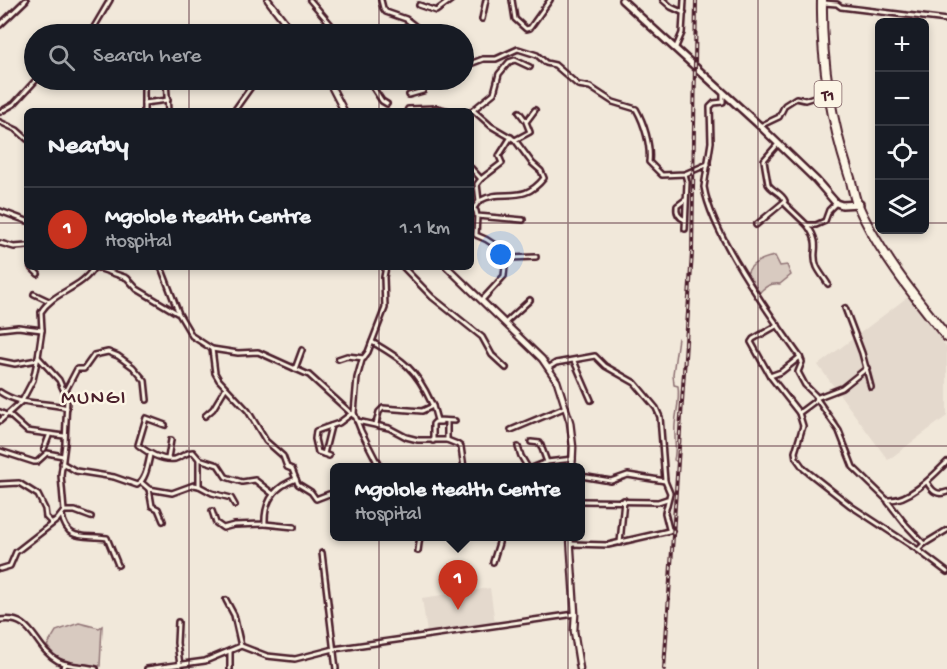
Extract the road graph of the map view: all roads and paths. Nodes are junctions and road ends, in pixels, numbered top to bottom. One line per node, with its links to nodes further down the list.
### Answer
1 (26, 0): 22 (street)
2 (110, 0): 18 (street)
3 (268, 0): 19 (street)
4 (310, 0): 20 (street)
5 (381, 0): 21 (street)
6 (450, 0): 14 (street)
7 (486, 0): 16 (street)
8 (512, 0): 9 (street)
9 (550, 0)
10 (622, 0): 23 (main road)
11 (663, 0): 15 (street)
12 (684, 0): 15 (street)
13 (822, 1): 17 (street); 34 (highway, T1)
14 (419, 5)
15 (684, 13): 23 (street)
16 (482, 19)
17 (947, 20)
18 (96, 24)
19 (286, 24)
20 (330, 24)
21 (412, 24)
22 (0, 25)
23 (675, 49): 33 (main road)
24 (474, 62): 56 (street)
25 (530, 66): 43 (street)
26 (27, 90): 45 (street)
27 (144, 90): 37 (street)
28 (167, 90): 36 (street)
29 (249, 90): 41 (street)
30 (333, 90): 42 (street)
31 (375, 90): 38 (street)
32 (423, 91): 35 (street)
33 (724, 92): 50 (main road); 54 (street)
34 (828, 93): 50 (street); 60 (highway, T1)
35 (409, 95)
36 (168, 100): 37 (street); 40 (street)
37 (144, 103): 39 (street)
38 (387, 104)
39 (144, 108)
40 (168, 108)
41 (236, 108)
42 (342, 108)
43 (474, 109)
44 (535, 110): 49 (street)
45 (0, 112)
46 (519, 112): 49 (street)
47 (474, 113): 52 (street)
48 (0, 122): 51 (street)
49 (526, 122): 52 (street)
50 (759, 126): 53 (main road)
51 (24, 137)
52 (513, 139): 57 (street); 59 (street)
53 (778, 144): 61 (street); 62 (main road)
54 (708, 164): 56 (street); 93 (street)
55 (474, 171): 57 (street)
56 (685, 174): 58 (street)
57 (481, 179): 59 (street)
58 (686, 199): 69 (street); 69 (street)
59 (479, 201): 63 (street)
60 (859, 202): 62 (main road); 96 (highway, T1)
61 (784, 203): 70 (street); 71 (street)
62 (836, 203): 71 (street)
63 (474, 206)
64 (474, 209): 66 (street)
65 (0, 211): 67 (street)
66 (477, 216): 68 (street); 76 (street)
67 (24, 220)
68 (523, 220)
69 (685, 220): 72 (street)
70 (756, 225)
71 (807, 225): 85 (street)
72 (685, 229)
73 (0, 243): 74 (street)
74 (24, 246)
75 (536, 256): 76 (street)
76 (509, 258): 88 (street)
77 (34, 270): 84 (street)
78 (92, 270): 89 (street)
79 (103, 270): 91 (street)
80 (162, 270): 91 (street)
81 (385, 270): 97 (street)
82 (406, 270): 108 (street)
83 (450, 270): 88 (street)
84 (38, 274)
85 (828, 284)
86 (34, 294): 89 (street)
87 (530, 300): 92 (street)
88 (482, 301): 92 (street)
89 (49, 302): 95 (street)
90 (844, 308): 109 (street)
91 (178, 314): 98 (street)
92 (505, 322): 111 (street)
93 (778, 325): 102 (street); 112 (street)
94 (0, 329): 95 (street)
95 (42, 330): 104 (street)
96 (947, 337)
97 (372, 342): 103 (street); 121 (street)
98 (212, 349): 110 (street); 114 (street)
99 (302, 350): 110 (street)
100 (593, 352): 101 (street)
101 (587, 356): 107 (street); 165 (street)
102 (800, 357): 112 (street); 117 (street)
103 (364, 358): 105 (street); 127 (street)
104 (38, 359): 106 (street); 116 (street); 120 (street)
105 (338, 359)
106 (0, 361)
107 (574, 361): 111 (street); 119 (street)
108 (506, 368)
109 (867, 368): 113 (street); 117 (street)
110 (296, 369): 127 (street)
111 (548, 369): 122 (street)
112 (770, 376): 125 (street)
113 (871, 387)
114 (225, 389): 128 (street); 164 (street)
115 (0, 392): 120 (street)
116 (65, 392): 118 (street); 123 (street)
117 (816, 398): 125 (street); 176 (street)
118 (147, 400)
119 (591, 400)
120 (22, 401): 123 (street); 126 (street)
121 (433, 406): 131 (street); 135 (street)
122 (566, 407): 137 (street); 153 (street)
123 (67, 408): 139 (street)
124 (0, 412): 126 (street)
125 (798, 413): 193 (street)
126 (7, 415): 129 (street); 138 (street)
127 (352, 415): 130 (street); 136 (street)
128 (205, 416)
129 (0, 421)
130 (357, 421): 135 (street); 154 (street)
131 (447, 421): 132 (street); 141 (street)
132 (455, 421)
133 (441, 422): 142 (street)
134 (165, 424): 148 (street)
135 (376, 424): 142 (street)
136 (331, 426): 147 (street); 147 (street)
137 (511, 430)
138 (50, 436): 139 (street); 145 (street)
139 (64, 436): 149 (street)
140 (171, 440): 151 (street)
141 (447, 440): 142 (street); 159 (street)
142 (433, 441)
143 (531, 442): 155 (street)
144 (518, 447): 160 (street)
145 (44, 449)
146 (0, 451): 149 (street)
147 (324, 454): 150 (street)
148 (150, 455): 151 (street); 166 (street)
149 (63, 456): 157 (street)
150 (329, 456)
151 (168, 459): 152 (street)
152 (199, 459): 169 (street); 172 (street)
153 (573, 459): 155 (street); 162 (street)
154 (378, 461): 158 (street)
155 (547, 462): 161 (street)
156 (947, 462): 167 (street)
157 (62, 463): 166 (street); 180 (street)
158 (375, 463)
159 (463, 463)
160 (526, 463)
161 (544, 463)
162 (573, 463)
163 (585, 477): 165 (street)
164 (296, 479): 172 (street); 173 (street)
165 (665, 481): 174 (street)
166 (142, 482): 170 (street)
167 (927, 482): 171 (street); 176 (street)
168 (0, 484): 183 (street)
169 (199, 486): 170 (street); 178 (street)
170 (148, 489): 182 (street)
171 (947, 492)
172 (273, 494): 184 (street)
173 (330, 495)
174 (667, 499): 175 (street); 190 (street)
175 (624, 500): 177 (street); 190 (street)
176 (887, 500): 192 (street)
177 (585, 501)
178 (235, 505)
179 (212, 510): 184 (street)
180 (63, 513): 181 (street); 183 (street); 197 (street)
181 (91, 517)
182 (163, 521)
183 (52, 523): 198 (street)
184 (265, 524): 185 (street)
185 (294, 527)
186 (947, 530): 192 (street)
187 (419, 541): 194 (street)
188 (499, 541): 196 (street)
189 (571, 541): 191 (street)
190 (620, 543): 191 (street)
191 (571, 544): 201 (street)
192 (924, 544): 193 (street)
193 (918, 550): 199 (street)
194 (418, 551)
195 (322, 553): 205 (street)
196 (493, 562)
197 (118, 565)
198 (0, 569)
199 (947, 572)
200 (226, 600): 204 (street)
201 (575, 614): 205 (street); 214 (street)
202 (0, 620): 207 (street)
203 (178, 622): 208 (street)
204 (241, 646): 205 (street); 206 (street)
205 (334, 649): 213 (street)
206 (230, 651): 208 (street); 212 (street)
207 (66, 664): 209 (street); 210 (street)
208 (180, 665): 211 (street)
209 (62, 669)
210 (96, 669)
211 (147, 669)
212 (230, 669)
213 (336, 669)
214 (580, 669)

